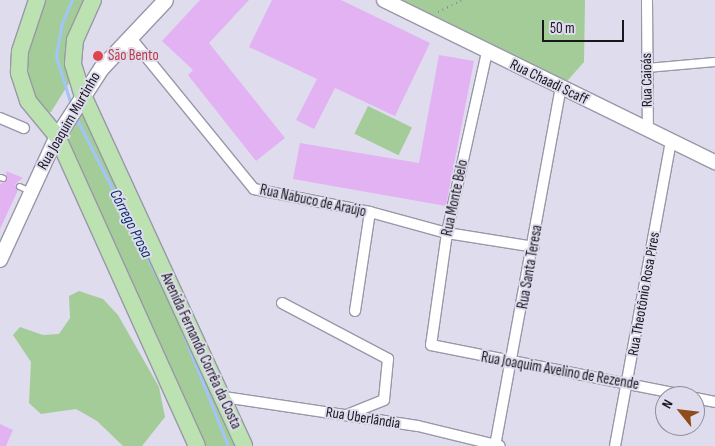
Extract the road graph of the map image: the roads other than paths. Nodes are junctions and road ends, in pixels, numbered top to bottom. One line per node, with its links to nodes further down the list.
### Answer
1 (37, 0): 15 (main road)
2 (93, 0): 11 (main road, Avenida Fernando Corrêa da Costa)
3 (165, 0): 6 (main road, Rua Joaquim Murtinho)
4 (384, 0): 7 (street, Rua Chaadi Scaff)
5 (647, 0): 9 (street, Rua Caioás)
6 (130, 37): 11 (main road, Rua Joaquim Murtinho); 18 (street, Rua Nabuco de Araújo)
7 (488, 52): 10 (street, Rua Chaadi Scaff); 19 (street, Rua Monte Belo)
8 (715, 62): 9 (street)
9 (647, 68): 14 (street, Rua Caioás)
10 (561, 88): 14 (street, Rua Chaadi Scaff); 20 (street, Rua Santa Teresa)
11 (79, 99): 15 (main road, Rua Joaquim Murtinho); 28 (main road, Avenida Fernando Corrêa da Costa)
12 (0, 118): 13 (street)
13 (24, 128)
14 (648, 130): 16 (street, Rua Chaadi Scaff)
15 (59, 133): 21 (street, Rua Joaquim Murtinho); 30 (main road)
16 (671, 142): 17 (street, Rua Chaadi Scaff); 26 (street, Rua Theotônio Rosa Pires)
17 (715, 162)
18 (370, 212): 19 (street, Rua Nabuco de Araújo); 23 (street)
19 (447, 233): 20 (street, Rua Nabuco de Araújo); 24 (street, Rua Monte Belo)
20 (534, 247): 25 (street, Rua Santa Teresa)
21 (0, 260)
22 (282, 303): 29 (street)
23 (355, 312)
24 (431, 346): 25 (street, Rua Joaquim Avelino de Rezende)
25 (512, 364): 26 (street, Rua Joaquim Avelino de Rezende); 32 (street, Rua Santa Teresa)
26 (628, 382): 27 (street, Rua Joaquim Avelino de Rezende); 33 (street, Rua Theotônio Rosa Pires)
27 (655, 388)
28 (224, 397): 29 (street, Rua Uberlândia); 31 (main road, Avenida Fernando Corrêa da Costa)
29 (346, 415): 32 (street, Rua Uberlândia)
30 (197, 446)
31 (244, 446)
32 (497, 446)
33 (615, 446)

